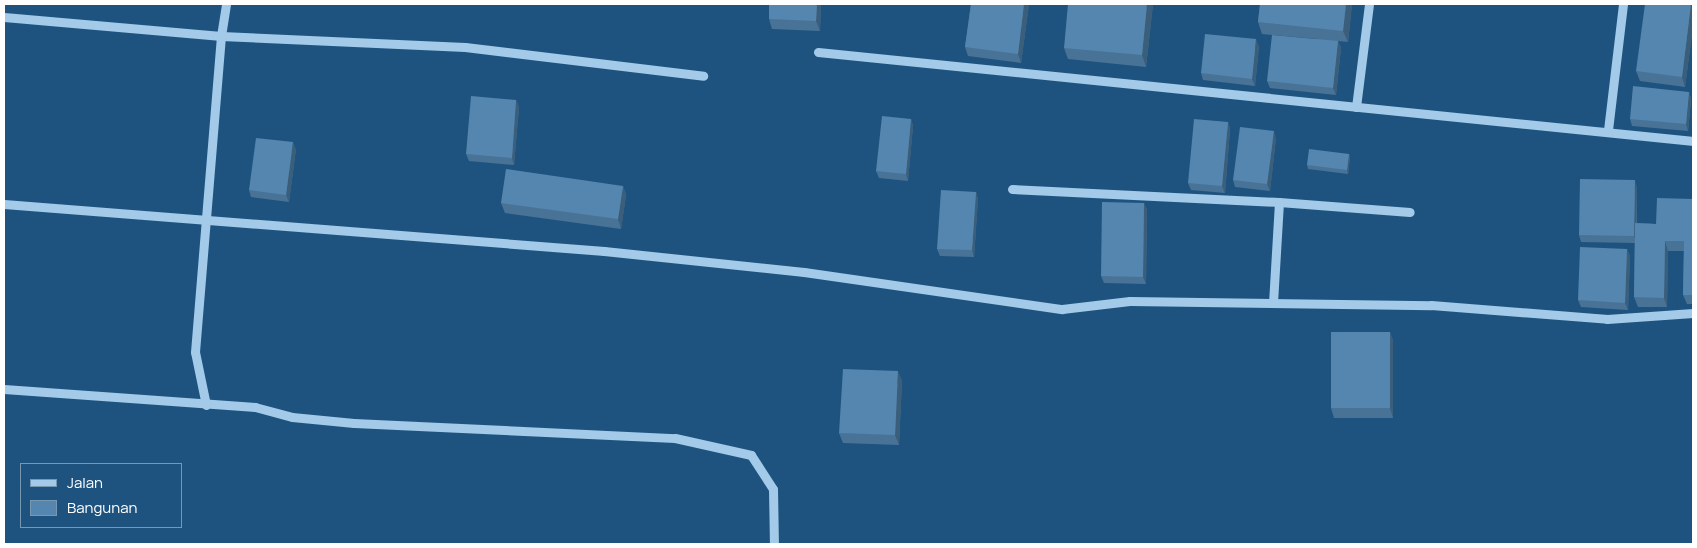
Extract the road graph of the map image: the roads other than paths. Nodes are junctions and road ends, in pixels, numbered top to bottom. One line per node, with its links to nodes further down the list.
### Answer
1 (226, 4): 5 (street)
2 (1369, 4): 8 (street)
3 (1623, 4): 9 (street)
4 (4, 17): 5 (street)
5 (221, 36): 7 (street); 15 (street)
6 (818, 52): 8 (street)
7 (703, 76)
8 (1356, 107): 9 (street)
9 (1608, 130): 10 (street)
10 (1693, 141)
11 (1012, 189): 12 (street)
12 (1279, 202): 14 (street); 16 (street)
13 (4, 204): 15 (street)
14 (1410, 212)
15 (206, 222): 16 (street); 19 (street)
16 (1273, 303): 17 (street)
17 (1693, 313)
18 (4, 389): 19 (street)
19 (206, 404): 20 (street)
20 (774, 544)

